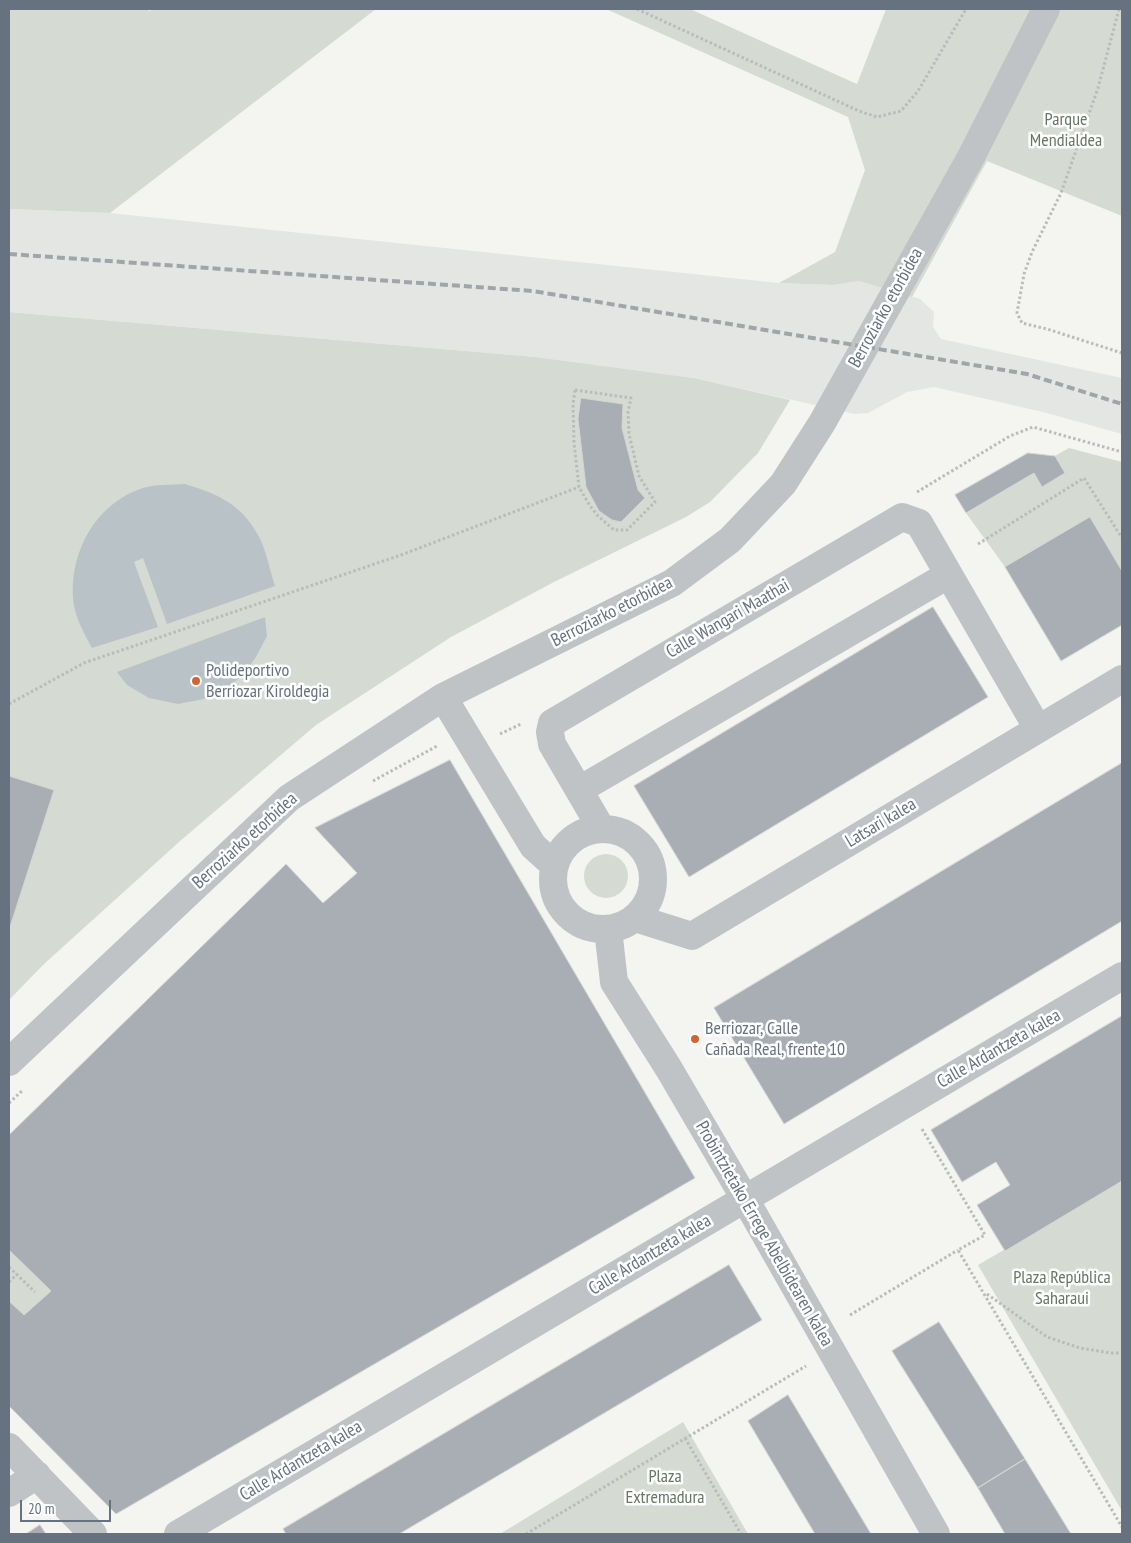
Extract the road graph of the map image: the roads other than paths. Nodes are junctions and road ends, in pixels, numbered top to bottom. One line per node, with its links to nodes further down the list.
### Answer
1 (1046, 9): 4 (street, Berroziarko etorbidea)
2 (948, 575): 5 (street, Calle Wangari Maathai); 6 (street); 6 (street, Calle Wangari Maathai)
3 (1122, 679): 5 (street, Latsari kalea)
4 (443, 697): 8 (street); 12 (street, Berroziarko etorbidea)
5 (1038, 730): 9 (street, Latsari kalea)
6 (579, 790): 7 (street, Calle Wangari Maathai)
7 (601, 828): 8 (street); 9 (street)
8 (554, 865): 10 (street)
9 (634, 918): 10 (street)
10 (608, 929): 13 (street, Probintzietako Errege Abelbidearen kalea)
11 (1122, 976): 13 (street, Calle Ardantzeta kalea)
12 (9, 1062)
13 (745, 1199): 18 (street, Calle Ardantzeta kalea); 19 (street, Probintzietako Errege Abelbidearen kalea)
14 (9, 1447): 15 (street)
15 (37, 1475): 16 (street); 17 (street)
16 (9, 1493)
17 (93, 1534)
18 (178, 1534)
19 (936, 1534)

